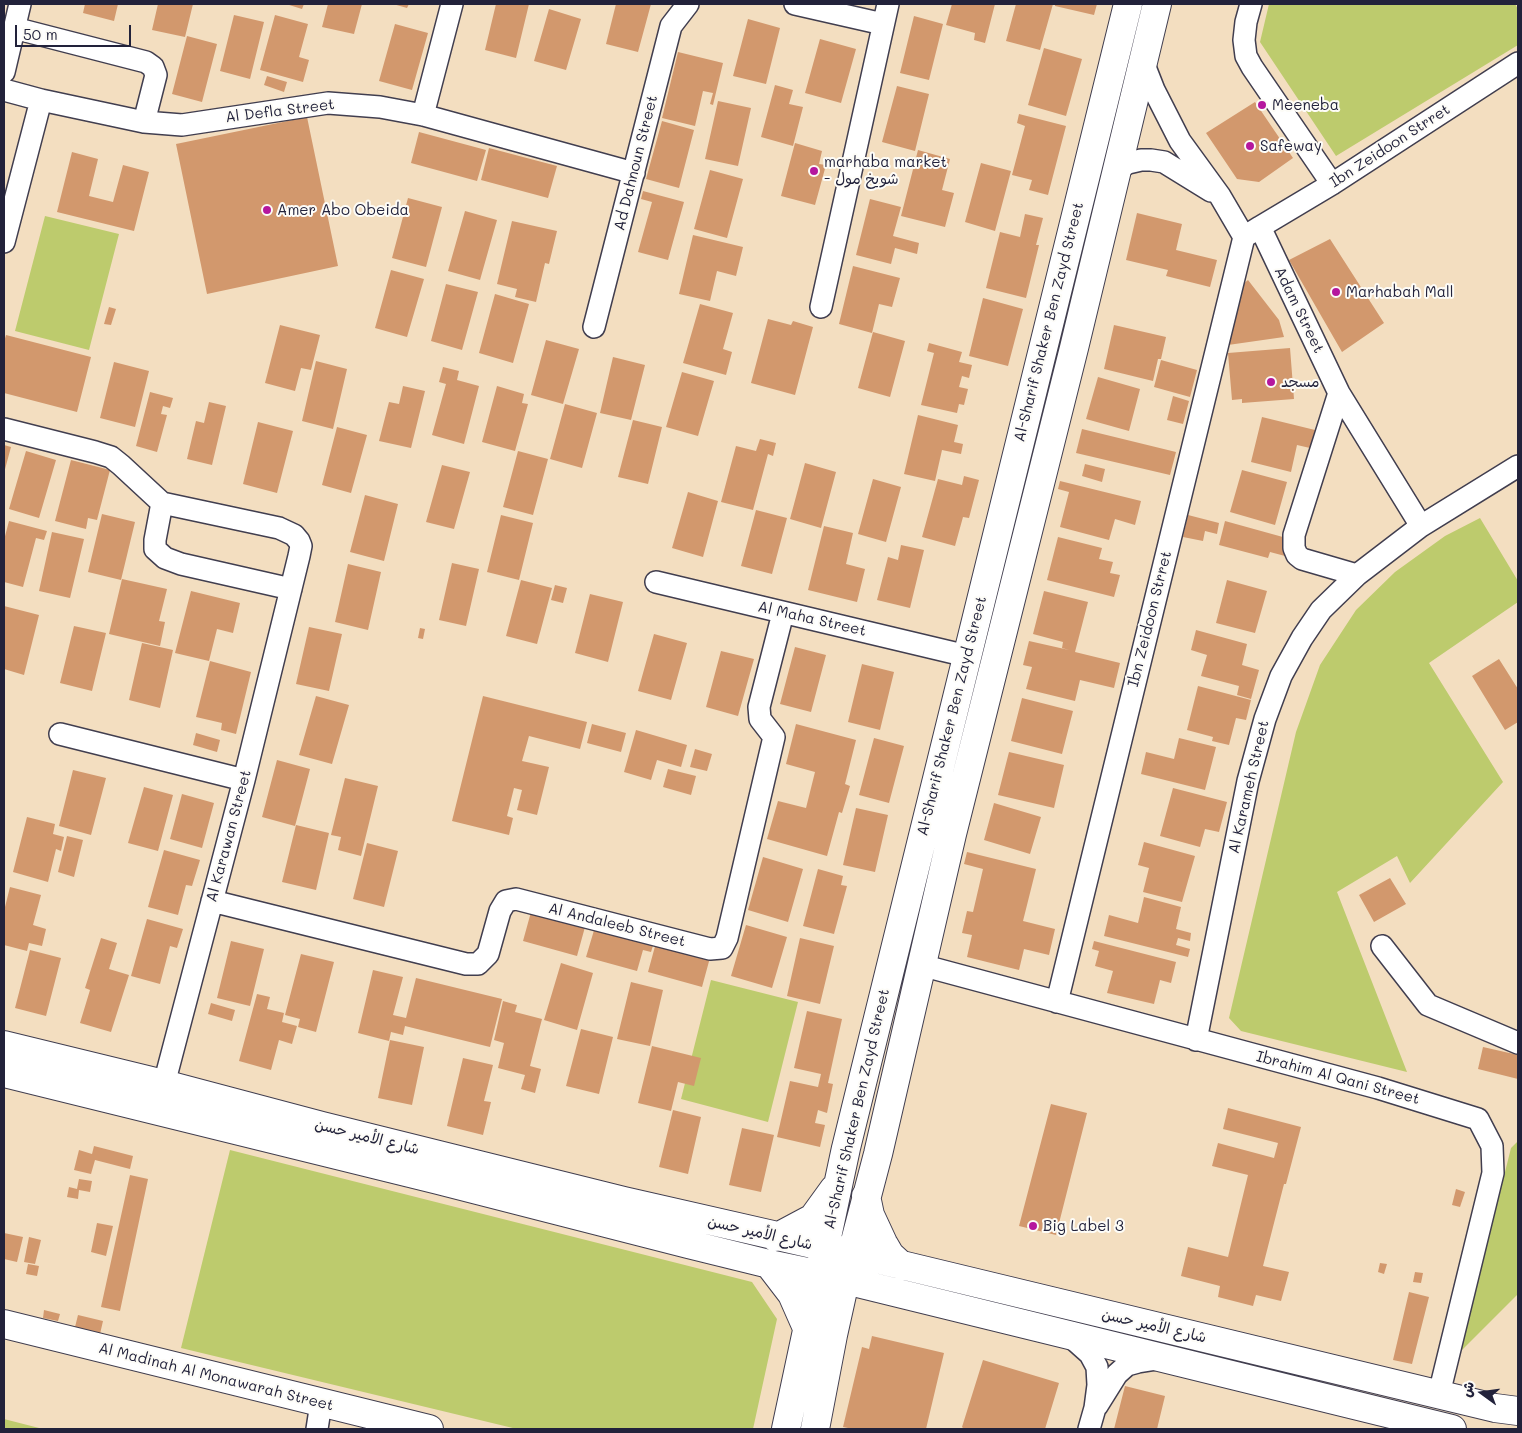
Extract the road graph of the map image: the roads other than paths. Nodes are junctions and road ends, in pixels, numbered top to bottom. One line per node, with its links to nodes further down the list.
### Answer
1 (20, 4): 10 (street)
2 (452, 4): 16 (street)
3 (688, 4): 19 (street, Ad Dahnoun Street)
4 (794, 4): 9 (street)
5 (888, 4): 9 (street)
6 (1128, 4): 26 (main road, Al-Sharif Shaker Ben Zayd Street)
7 (1157, 4): 11 (main road, Al-Sharif Shaker Ben Zayd Street)
8 (1251, 4): 20 (street)
9 (883, 24): 24 (street)
10 (14, 28): 13 (street); 17 (street)
11 (1143, 62): 18 (main road, Al-Sharif Shaker Ben Zayd Street); 21 (street, Adam Street)
12 (1518, 63): 20 (street, Ibn Zeidoon Strret)
13 (4, 72)
14 (4, 90): 15 (street, Al Defla Street)
15 (41, 100): 17 (street, Al Defla Street); 23 (street)
16 (423, 115): 17 (street, Al Defla Street); 19 (street, Al Defla Street)
17 (144, 122)
18 (1118, 169): 21 (street); 27 (main road, Al-Sharif Shaker Ben Zayd Street)
19 (634, 173): 25 (street, Ad Dahnoun Street)
20 (1332, 184): 22 (street, Ibn Zeidoon Strret)
21 (1220, 196): 22 (street, Adam Street)
22 (1252, 232): 28 (street, Adam Street); 45 (street, Ibn Zeidoon Strret)
23 (4, 242)
24 (821, 307)
25 (594, 327)
26 (1048, 327): 27 (main road); 37 (main road, Al-Sharif Shaker Ben Zayd Street)
27 (1077, 335): 41 (main road, Al-Sharif Shaker Ben Zayd Street)
28 (1339, 393): 32 (street, Adam Street); 33 (street)
29 (4, 429): 31 (street)
30 (1518, 466): 32 (street, Al Karameh Street)
31 (162, 503): 35 (street); 35 (street, Al Karawan Street)
32 (1421, 526): 33 (street, Al Karameh Street)
33 (1357, 575): 46 (street, Al Karameh Street)
34 (656, 582): 36 (street, Al Maha Street)
35 (291, 589): 39 (street, Al Karawan Street)
36 (783, 613): 37 (street, Al Maha Street); 42 (street, Al Andaleeb Street)
37 (967, 656): 40 (main road, Al-Sharif Shaker Ben Zayd Street)
38 (60, 734): 39 (street)
39 (244, 780): 42 (street, Al Karawan Street)
40 (924, 828): 41 (main road); 52 (main road, Al-Sharif Shaker Ben Zayd Street)
41 (952, 834): 44 (main road, Al-Sharif Shaker Ben Zayd Street)
42 (212, 901): 50 (street, Al Karawan Street)
43 (1382, 946): 47 (street)
44 (921, 965): 45 (street, Ibrahim Al Qani Street); 53 (main road, Al-Sharif Shaker Ben Zayd Street)
45 (1057, 1002): 46 (street, Ibrahim Al Qani Street)
46 (1196, 1040): 68 (street, Ibrahim Al Qani Street)
47 (1518, 1043)
48 (4, 1045): 50 (main road, شارع الأمير حسن)
49 (4, 1073): 51 (main road, شارع الأمير حسن)
50 (164, 1084): 51 (main road, شارع الأمير حسن)
51 (324, 1140): 54 (main road, شارع الأمير حسن); 57 (main road, شارع الأمير حسن)
52 (838, 1184): 54 (main road); 55 (main road, Al-Sharif Shaker Ben Zayd Street)
53 (866, 1196): 56 (main road, Al-Sharif Shaker Ben Zayd Street); 58 (main road)
54 (775, 1237): 55 (main road, شارع الأمير حسن)
55 (824, 1247): 56 (main road, شارع الأمير حسن); 59 (main road, Al-Sharif Shaker Ben Zayd Street)
56 (852, 1253): 58 (main road, شارع الأمير حسن); 60 (main road, Al-Sharif Shaker Ben Zayd Street)
57 (769, 1264): 59 (main road, شارع الأمير حسن); 63 (main road)
58 (902, 1266): 68 (main road, شارع الأمير حسن)
59 (818, 1274): 60 (main road, شارع الأمير حسن); 63 (main road, Al-Sharif Shaker Ben Zayd Street)
60 (845, 1280): 61 (main road, شارع الأمير حسن); 64 (main road, Al-Sharif Shaker Ben Zayd Street)
61 (892, 1291): 64 (main road); 65 (main road, شارع الأمير حسن)
62 (4, 1324): 71 (main road, Al Madinah Al Monawarah Street)
63 (807, 1328): 74 (main road, Al-Sharif Shaker Ben Zayd Street)
64 (833, 1335): 75 (main road, Al-Sharif Shaker Ben Zayd Street)
65 (1071, 1336): 67 (main road, شارع الأمير حسن); 69 (street)
66 (4, 1342): 71 (main road, Al Madinah Al Monawarah Street)
67 (1161, 1359): 69 (street); 77 (main road, شارع الأمير حسن)
68 (1439, 1394): 70 (main road, شارع الأمير حسن)
69 (1095, 1408): 76 (street)
70 (1518, 1411)
71 (319, 1417): 72 (main road, Al Madinah Al Monawarah Street); 73 (main road, Al Madinah Al Monawarah Street)
72 (355, 1429)
73 (429, 1429)
74 (786, 1429)
75 (815, 1429)
76 (1089, 1429)
77 (1452, 1429)

